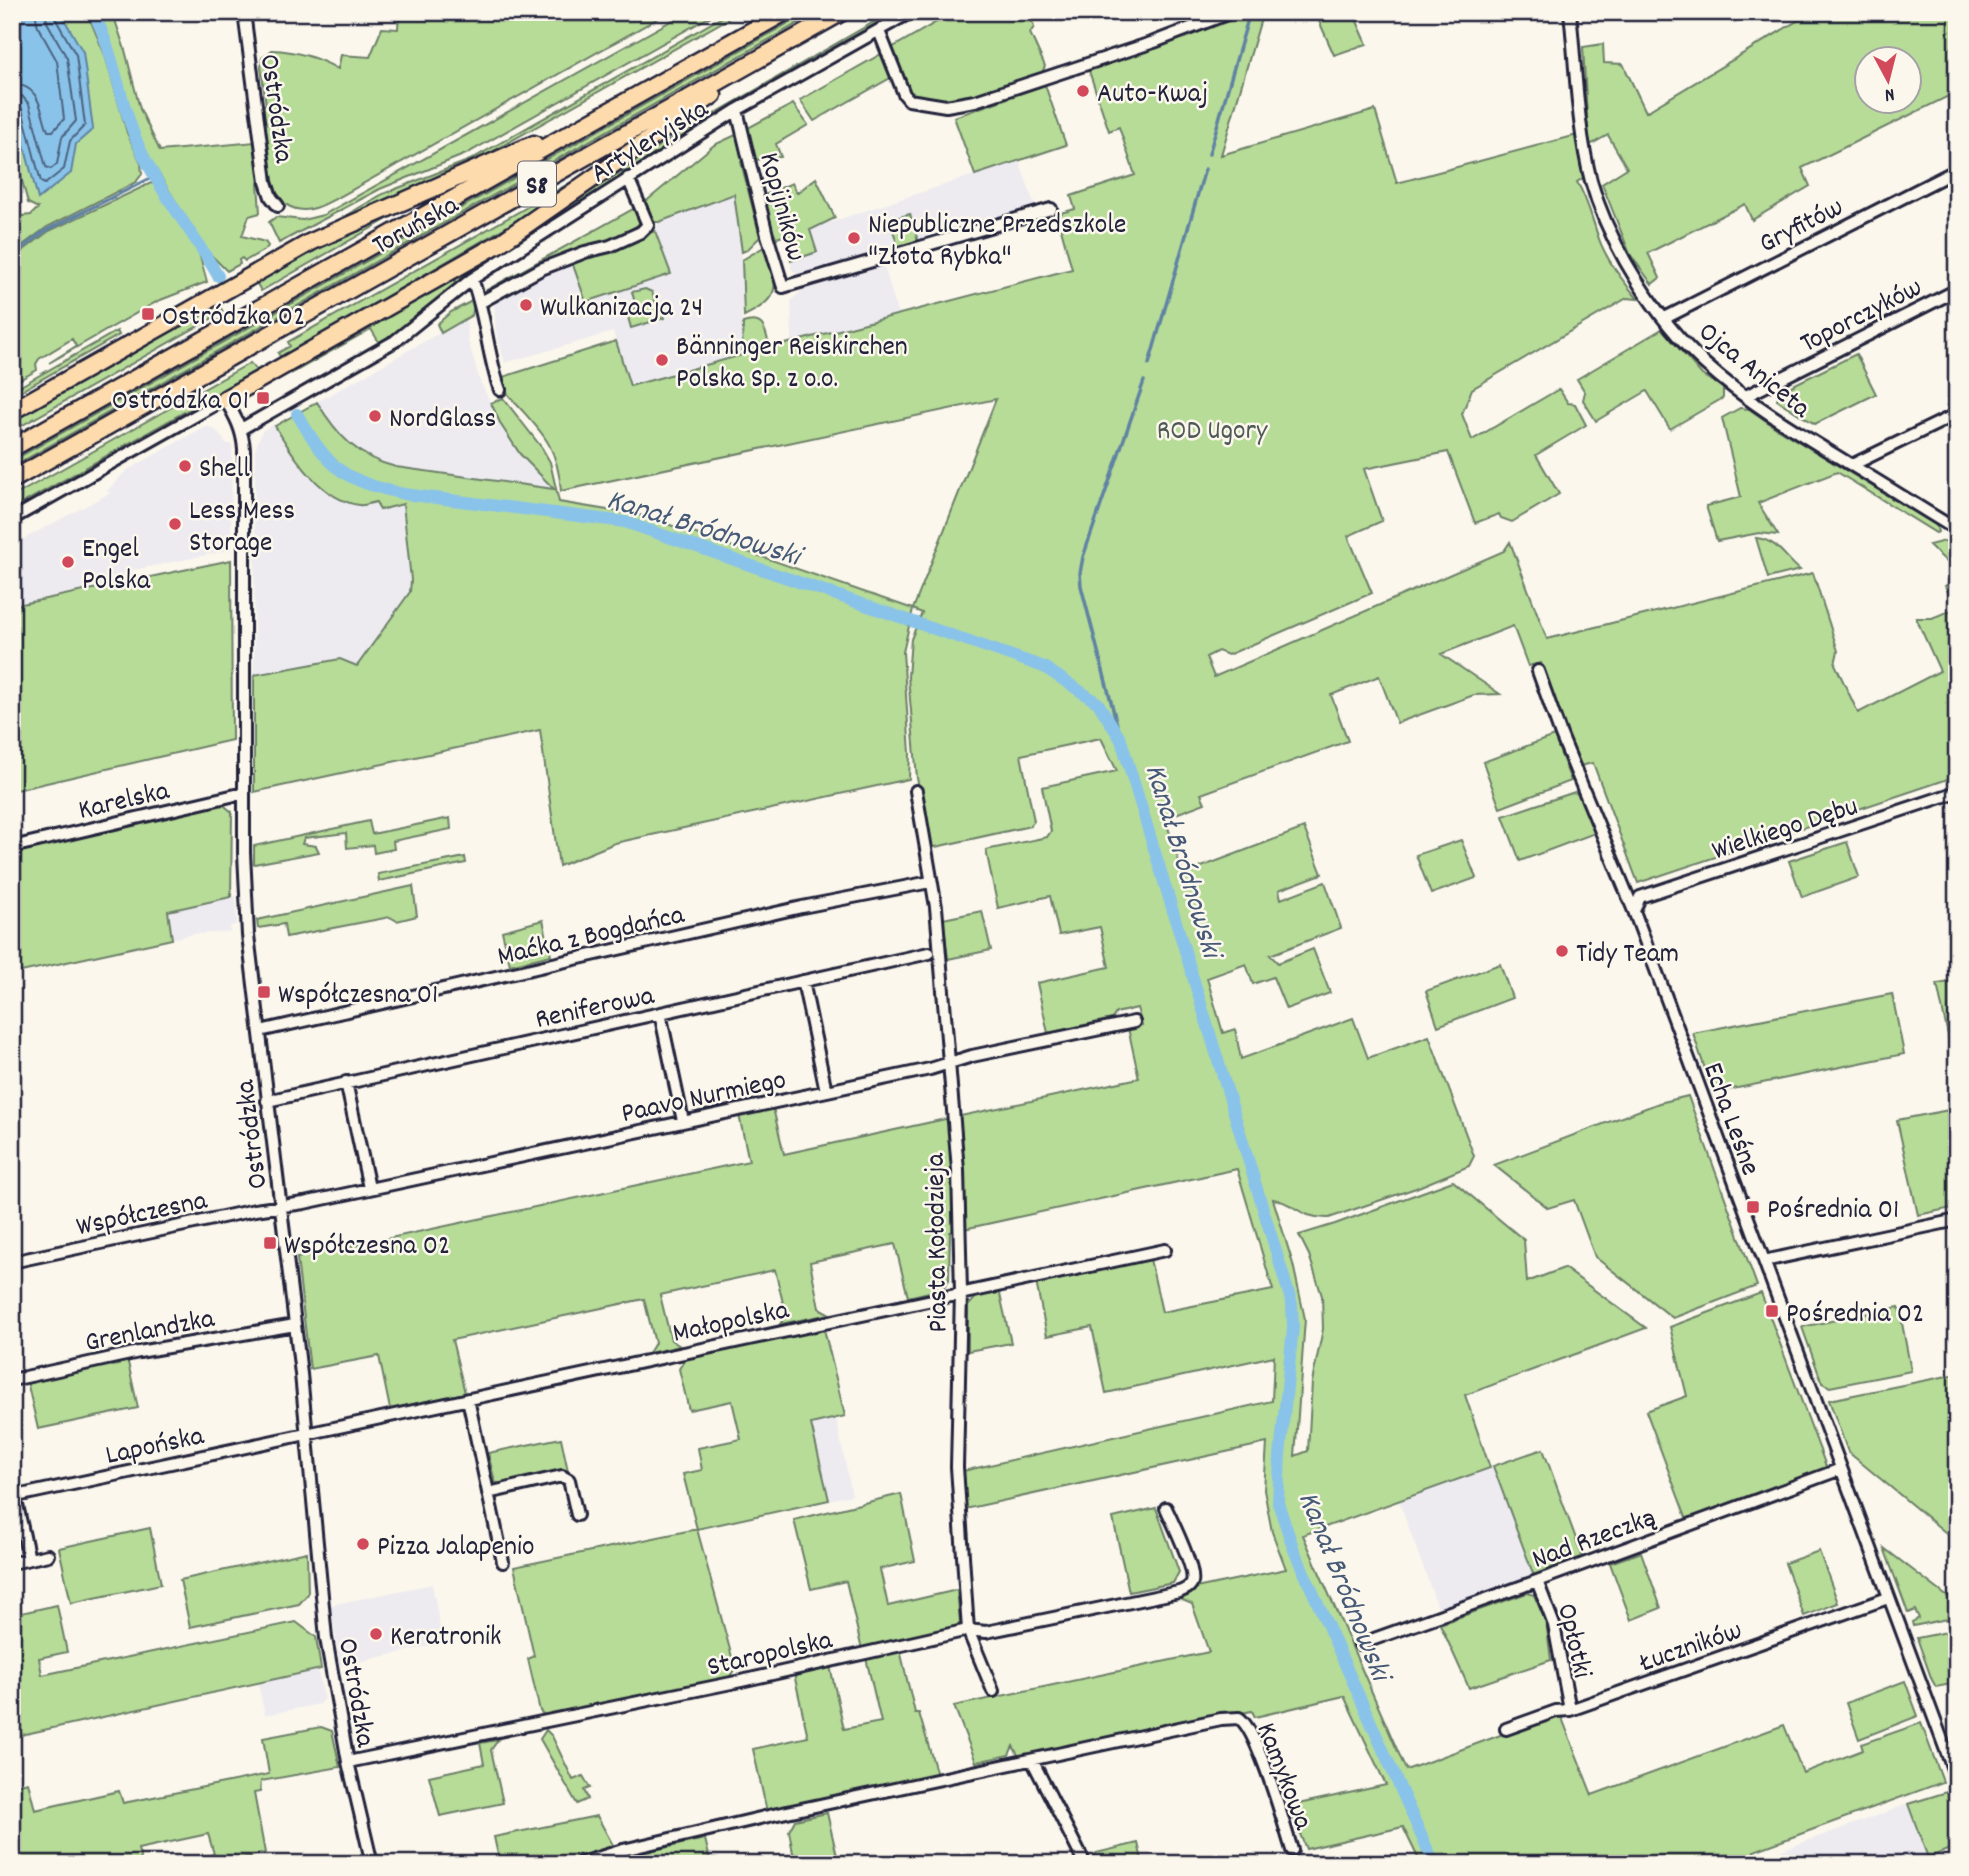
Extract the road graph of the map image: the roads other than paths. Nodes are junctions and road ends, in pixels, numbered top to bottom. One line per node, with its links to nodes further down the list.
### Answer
1 (244, 12): 13 (street, Ostródzka)
2 (785, 12): 9 (highway, Toruńska / S8)
3 (842, 12): 8 (highway, Toruńska / S8)
4 (911, 12): 7 (street, Artyleryjska)
5 (1232, 12): 7 (street)
6 (1570, 12): 18 (street, Ojca Aniceta)
7 (879, 31): 10 (street, Artyleryjska)
8 (806, 32): 21 (highway); 27 (highway, Toruńska / S8)
9 (628, 101): 22 (highway); 25 (highway, Toruńska / S8)
10 (737, 110): 12 (street, Artyleryjska); 14 (street, Kopijników)
11 (1957, 170): 18 (street, Gryfitów)
12 (628, 178): 15 (street, Artyleryjska); 17 (street)
13 (278, 206)
14 (1051, 209)
15 (472, 279): 17 (street); 24 (street, Artyleryjska)
16 (1957, 290): 20 (street, Toporczyków)
17 (481, 302): 19 (street)
18 (1665, 318): 20 (street, Ojca Aniceta)
19 (500, 390)
20 (1746, 396): 26 (street, Ojca Aniceta)
21 (225, 399): 24 (street, Ostródzka); 28 (street)
22 (12, 411)
23 (1957, 415): 26 (street)
24 (241, 429): 33 (street, Ostródzka)
25 (12, 448)
26 (1852, 465): 29 (street, Ojca Aniceta)
27 (12, 480)
28 (12, 519)
29 (1957, 530)
30 (1538, 670): 36 (street, Echa Leśne)
31 (916, 791): 35 (street, Piasta Kołodzieja)
32 (1957, 792): 36 (street, Wielkiego Dębu)
33 (244, 793): 34 (street, Karelska); 41 (street, Ostródzka)
34 (12, 847)
35 (930, 882): 41 (street, Maćka z Bogdańca); 42 (street, Piasta Kołodzieja)
36 (1634, 911): 51 (street, Echa Leśne)
37 (929, 953): 38 (street, Reniferowa)
38 (803, 981): 39 (street, Reniferowa); 44 (street)
39 (660, 1013): 43 (street, Reniferowa); 46 (street)
40 (1134, 1022): 42 (street, Paavo Nurmiego)
41 (260, 1031): 45 (street, Ostródzka)
42 (949, 1062): 44 (street, Paavo Nurmiego); 53 (street, Piasta Kołodzieja)
43 (346, 1082): 45 (street, Reniferowa); 47 (street)
44 (826, 1091): 46 (street, Paavo Nurmiego)
45 (267, 1101): 48 (street, Ostródzka)
46 (683, 1121): 47 (street, Paavo Nurmiego)
47 (369, 1188): 48 (street, Paavo Nurmiego)
48 (281, 1208): 52 (street, Współczesna); 54 (street, Ostródzka)
49 (1957, 1220): 51 (street)
50 (1165, 1250): 53 (street, Małopolska)
51 (1764, 1261): 58 (street, Echa Leśne)
52 (12, 1262)
53 (961, 1292): 56 (street, Małopolska); 69 (street, Piasta Kołodzieja)
54 (295, 1325): 55 (street, Grenlandzka); 57 (street, Ostródzka)
55 (12, 1380)
56 (468, 1399): 57 (street, Małopolska); 59 (street)
57 (306, 1434): 60 (street, Lapońska); 75 (street, Ostródzka)
58 (1841, 1469): 67 (street, Nad Rzeczką); 68 (street, Echa Leśne)
59 (488, 1493): 62 (street); 65 (street)
60 (14, 1496): 64 (street)
61 (1166, 1508): 69 (street, Staropolska)
62 (577, 1515)
63 (48, 1555): 64 (street)
64 (29, 1559): 66 (street)
65 (503, 1562)
66 (12, 1563)
67 (1537, 1581): 70 (street, Nad Rzeczką); 72 (street, Opłotki)
68 (1888, 1598): 72 (street, Łuczników); 76 (street, Echa Leśne)
69 (968, 1630): 71 (street, Piasta Kołodzieja); 75 (street, Staropolska)
70 (1360, 1644)
71 (993, 1691)
72 (1570, 1710): 73 (street, Łuczników)
73 (1506, 1729)
74 (1032, 1760): 77 (street, Kamykowa); 79 (street); 80 (street)
75 (348, 1762): 78 (street, Ostródzka)
76 (1957, 1780)
77 (1292, 1850)
78 (372, 1864)
79 (578, 1864)
80 (1085, 1864)

